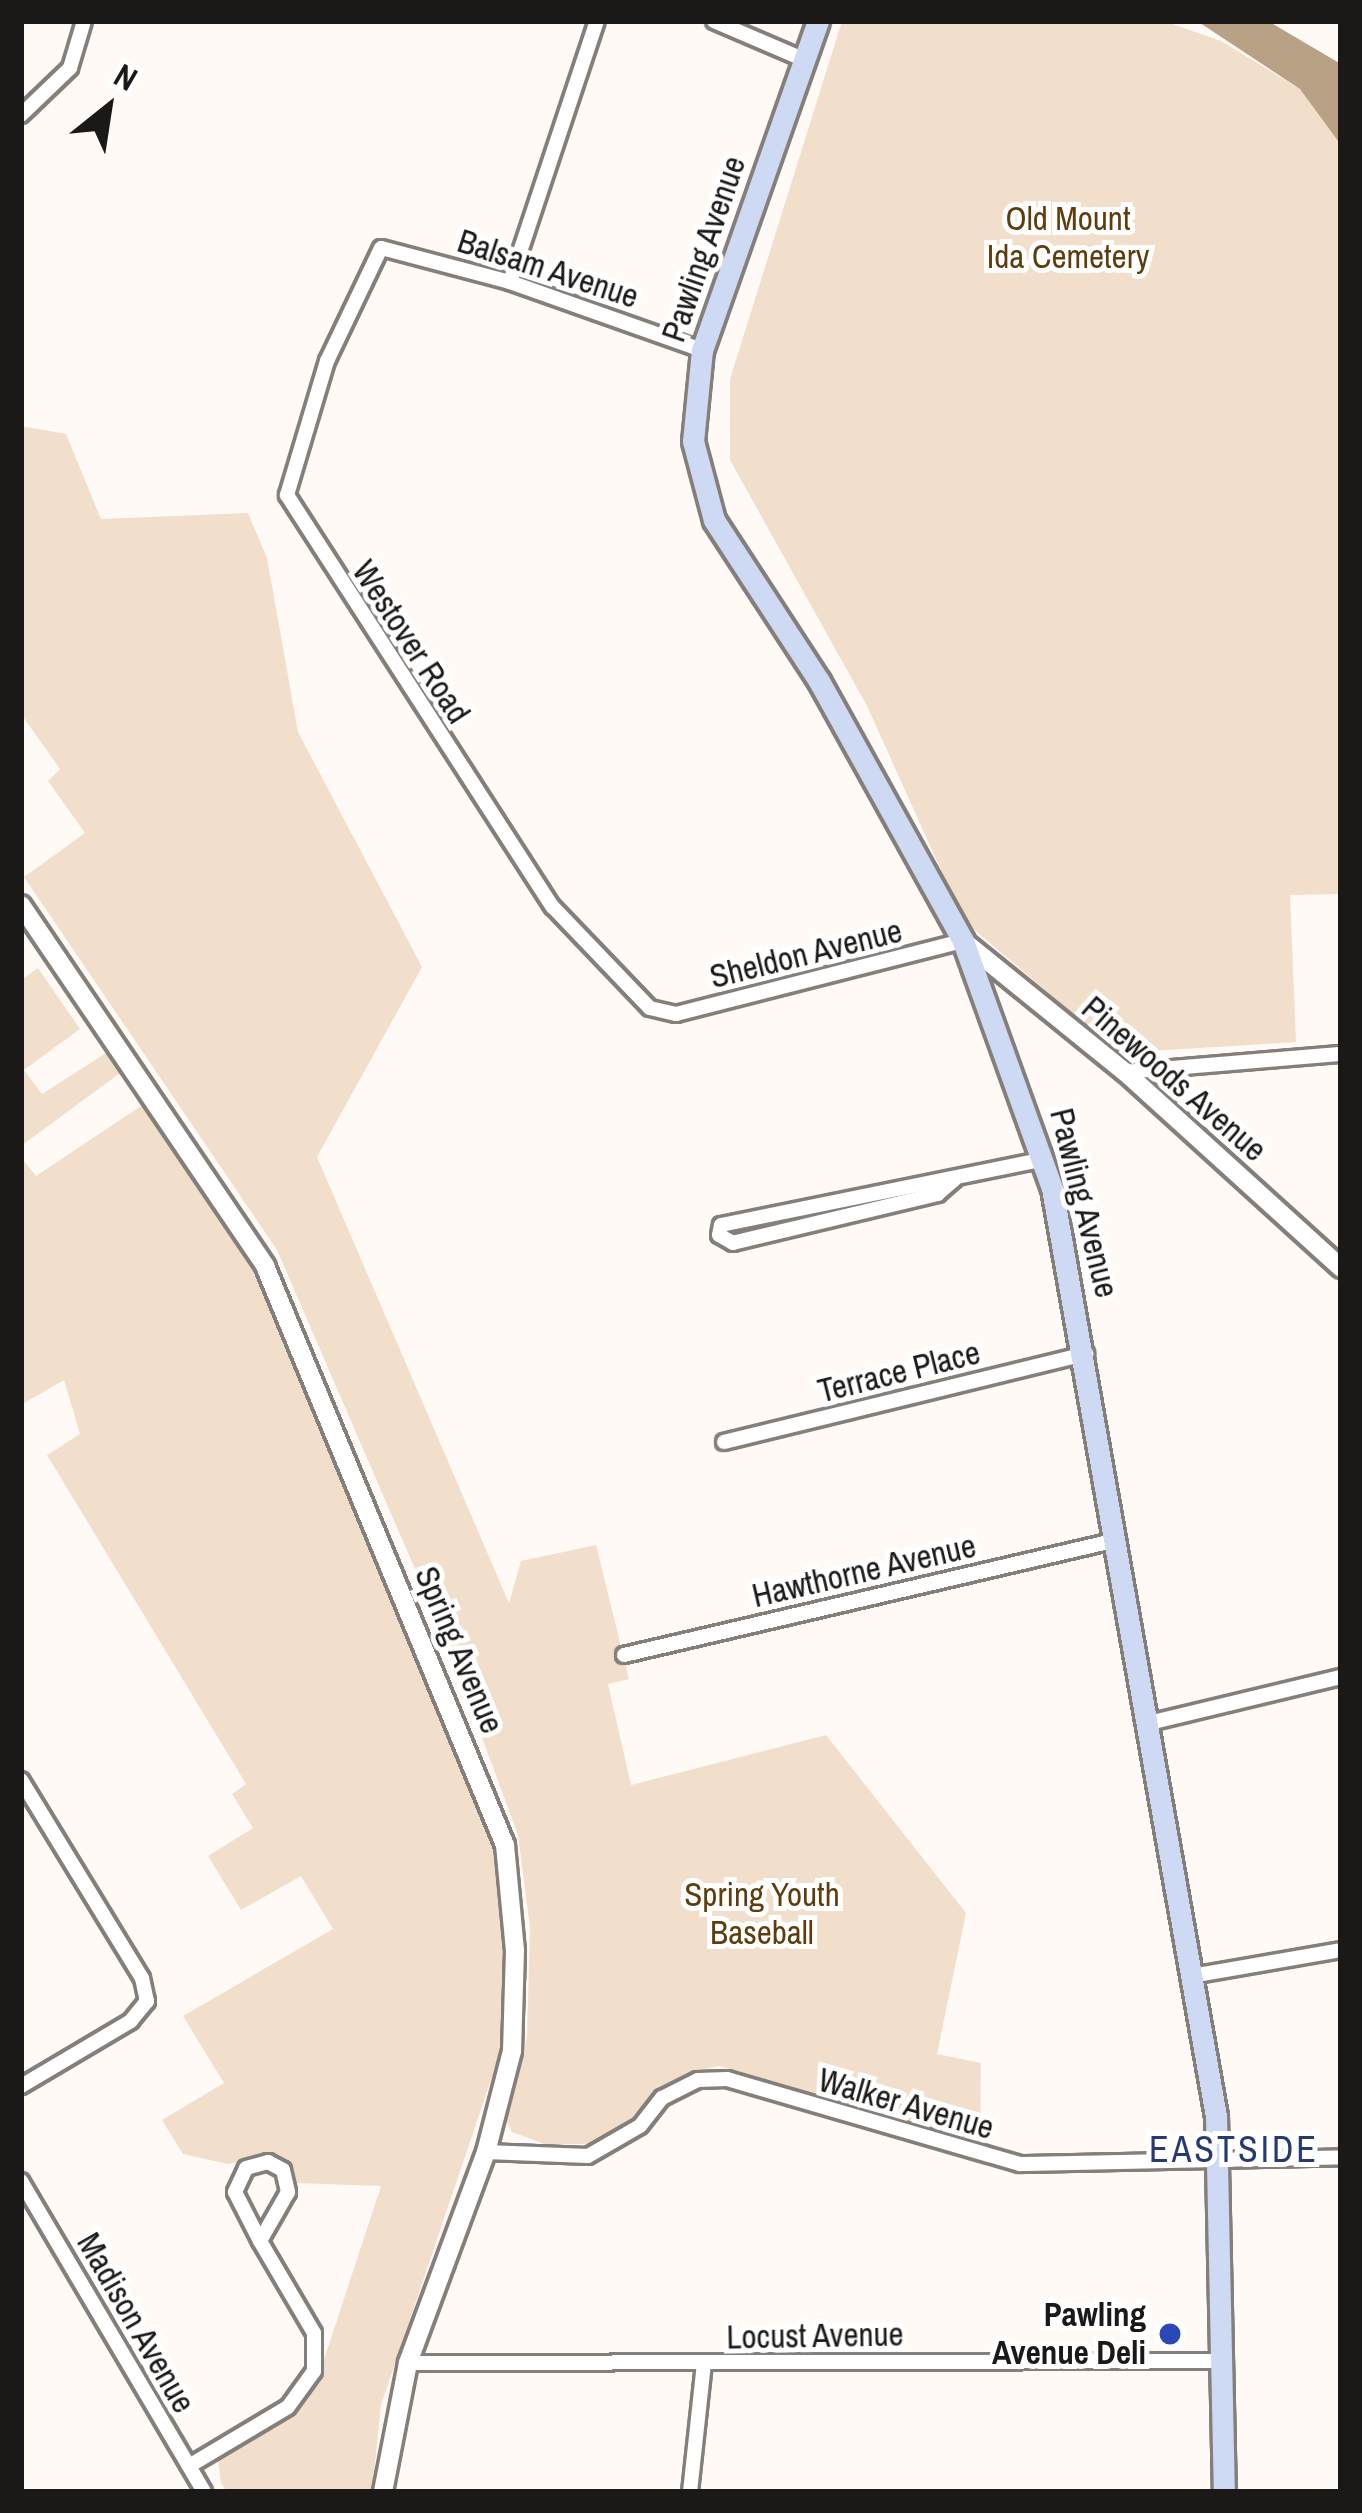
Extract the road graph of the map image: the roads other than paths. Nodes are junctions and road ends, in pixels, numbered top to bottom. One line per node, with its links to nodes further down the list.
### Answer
1 (84, 21): 6 (street)
2 (597, 21): 8 (street)
3 (713, 21): 5 (street)
4 (818, 21): 5 (main road, Pawling Avenue)
5 (805, 60): 9 (main road, Pawling Avenue)
6 (21, 115)
7 (376, 253): 8 (street, Balsam Avenue); 12 (street, Westover Road)
8 (510, 283): 9 (street, Balsam Avenue)
9 (702, 350): 11 (main road, Pawling Avenue)
10 (21, 905): 28 (street, Spring Avenue)
11 (963, 941): 12 (street, Sheldon Avenue); 14 (street, Pinewoods Avenue); 15 (main road, Pawling Avenue)
12 (662, 1012)
13 (1341, 1054): 14 (street)
14 (1125, 1072): 17 (street, Pinewoods Avenue)
15 (1044, 1159): 16 (street); 18 (main road, Pawling Avenue)
16 (955, 1179): 16 (street)
17 (1341, 1268)
18 (1087, 1354): 19 (street, Terrace Place); 20 (main road, Pawling Avenue)
19 (724, 1442)
20 (1117, 1540): 21 (street, Hawthorne Avenue); 23 (main road, Pawling Avenue)
21 (624, 1655)
22 (1341, 1677): 23 (street)
23 (1149, 1723): 26 (main road, Pawling Avenue)
24 (21, 1780): 27 (street)
25 (1341, 1950): 26 (street)
26 (1192, 1976): 30 (main road, Pawling Avenue)
27 (21, 2086)
28 (486, 2152): 30 (street, Walker Avenue); 34 (street, Spring Avenue)
29 (1341, 2157): 30 (street, Walker Avenue)
30 (1220, 2162): 33 (main road, Pawling Avenue)
31 (21, 2181): 36 (street, Madison Avenue)
32 (260, 2241): 32 (street); 36 (street)
33 (1222, 2361): 35 (street, Locust Avenue); 40 (main road, Pawling Avenue)
34 (409, 2363): 35 (street, Locust Avenue); 38 (street, Spring Avenue)
35 (704, 2364): 39 (street)
36 (189, 2466): 37 (street, Madison Avenue)
37 (204, 2492)
38 (383, 2492)
39 (690, 2492)
40 (1224, 2492)

